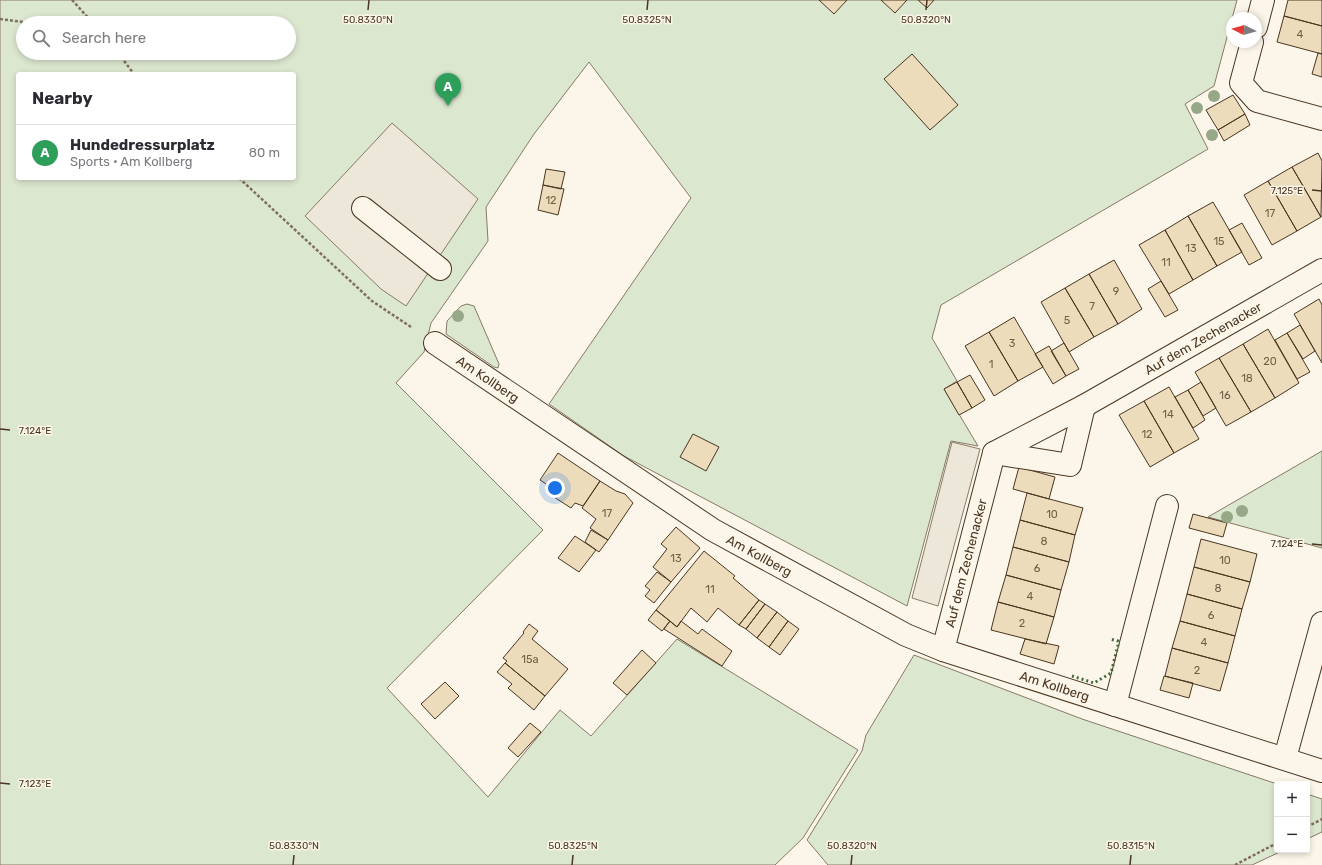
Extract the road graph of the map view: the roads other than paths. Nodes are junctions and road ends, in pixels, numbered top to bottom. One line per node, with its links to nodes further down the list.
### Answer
1 (1263, 0): 2 (street)
2 (1260, 12)
3 (1250, 48): 4 (street)
4 (1322, 119)
5 (363, 208): 6 (street)
6 (440, 269)
7 (1322, 270): 9 (street, Auf dem Zechenacker)
8 (435, 343): 13 (street, Am Kollberg)
9 (1084, 406): 10 (street, Auf dem Zechenacker); 10 (street)
10 (994, 453): 13 (street, Auf dem Zechenacker)
11 (1167, 506): 14 (street)
12 (1322, 623): 15 (street)
13 (943, 650): 14 (street, Am Kollberg)
14 (1115, 705): 15 (street, Am Kollberg)
15 (1285, 758): 16 (street, Am Kollberg)
16 (1322, 771)

